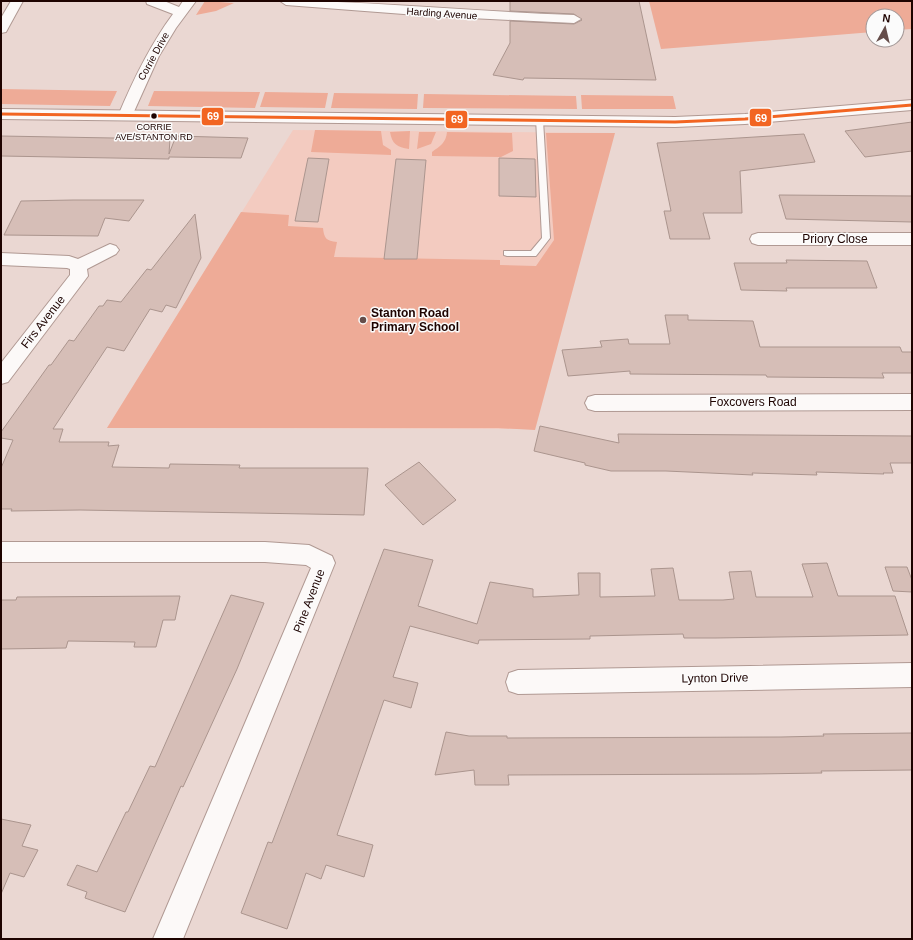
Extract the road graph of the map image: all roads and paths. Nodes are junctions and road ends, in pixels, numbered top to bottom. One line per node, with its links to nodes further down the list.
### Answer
1 (17, 1): 7 (street)
2 (152, 1): 5 (street)
3 (190, 1): 5 (street, Corrie Drive)
4 (286, 1): 6 (street, Harding Avenue)
5 (181, 12): 10 (street, Corrie Drive)
6 (574, 19)
7 (1, 29)
8 (912, 105): 11 (street)
9 (1, 114): 10 (street)
10 (125, 116): 11 (street)
11 (539, 120): 15 (lane)
12 (758, 239): 13 (street, Priory Close)
13 (912, 239)
14 (110, 250): 17 (street)
15 (507, 253)
16 (1, 260): 17 (street)
17 (78, 266): 18 (street, Firs Avenue)
18 (1, 377)
19 (912, 402): 20 (street, Foxcovers Road)
20 (595, 403)
21 (1, 552): 24 (street, Pine Avenue)
22 (912, 675): 23 (street, Lynton Drive)
23 (518, 682)
24 (168, 939)

